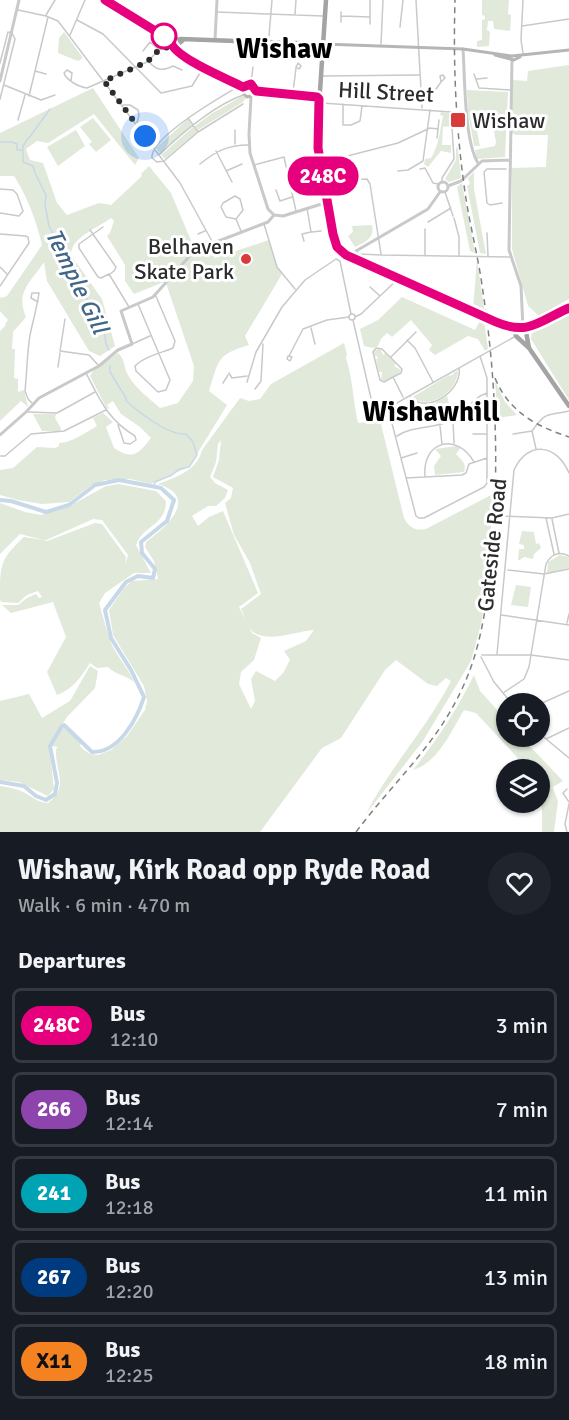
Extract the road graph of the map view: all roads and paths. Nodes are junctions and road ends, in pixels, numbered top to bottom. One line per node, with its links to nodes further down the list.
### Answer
1 (19, 0): 14 (street)
2 (55, 0): 19 (street)
3 (85, 0): 24 (street)
4 (105, 0): 33 (main road)
5 (217, 0): 15 (street)
6 (272, 0): 17 (street)
7 (296, 0): 18 (street)
8 (326, 0): 20 (main road)
9 (370, 0): 22 (street)
10 (383, 0): 35 (street)
11 (403, 0): 28 (street)
12 (416, 0): 36 (street)
13 (523, 0): 27 (street)
14 (17, 10): 19 (street); 29 (street)
15 (216, 12): 17 (street); 32 (street)
16 (341, 12): 21 (street)
17 (271, 14): 18 (street); 31 (street)
18 (295, 14): 20 (street)
19 (47, 16): 30 (street); 50 (street)
20 (325, 16): 34 (main road)
21 (341, 16): 22 (street); 25 (street)
22 (370, 16): 26 (street)
23 (569, 19): 27 (street)
24 (77, 20): 30 (street); 46 (street)
25 (341, 22)
26 (370, 24)
27 (522, 26): 41 (street)
28 (400, 27)
29 (12, 33): 44 (street); 57 (street); 62 (street)
30 (70, 36): 59 (street)
31 (269, 36)
32 (216, 40): 33 (main road); 34 (main road)
33 (174, 44): 38 (street); 47 (main road)
34 (323, 44): 35 (main road); 54 (main road)
35 (381, 46): 36 (main road)
36 (417, 47): 37 (main road); 53 (street)
37 (463, 49): 42 (main road); 102 (street)
38 (159, 50): 40 (street); 43 (street)
39 (569, 50): 41 (main road)
40 (143, 51)
41 (523, 55): 42 (main road)
42 (513, 58): 65 (street)
43 (148, 62): 46 (street); 49 (street)
44 (0, 63)
45 (254, 66): 61 (street)
46 (136, 68): 47 (street); 59 (street)
47 (204, 68): 63 (main road)
48 (296, 68): 67 (street)
49 (182, 70)
50 (35, 71): 51 (street); 72 (street)
51 (46, 74)
52 (474, 74): 56 (street)
53 (420, 75): 54 (street); 69 (street)
54 (320, 76): 75 (main road)
55 (488, 78): 56 (street)
56 (477, 79): 65 (street)
57 (0, 80)
58 (71, 81): 59 (street)
59 (104, 81): 78 (street)
60 (442, 81): 69 (street)
61 (251, 84): 63 (main road); 66 (main road)
62 (4, 85): 68 (street); 74 (street)
63 (243, 87): 71 (main road)
64 (234, 88): 82 (street)
65 (511, 90): 99 (street)
66 (256, 91): 67 (main road); 73 (main road)
67 (292, 93): 75 (main road)
68 (25, 94): 72 (street); 83 (street)
69 (420, 94): 80 (street)
70 (55, 95): 72 (street)
71 (244, 95): 73 (main road); 86 (street)
72 (29, 96)
73 (251, 97): 93 (street)
74 (0, 99)
75 (319, 101): 77 (street, Hill Street); 101 (main road)
76 (243, 104): 90 (street)
77 (343, 104): 79 (street, Hill Street); 79 (street)
78 (121, 105): 85 (street); 85 (street)
79 (362, 105): 80 (street, Hill Street)
80 (422, 108): 81 (street, Hill Street)
81 (430, 109): 87 (street); 112 (street, Hill Street)
82 (188, 118): 86 (street); 94 (street)
83 (18, 120)
84 (439, 120): 88 (street)
85 (136, 124): 94 (street)
86 (194, 126): 90 (street); 96 (street)
87 (428, 129): 88 (street); 97 (street); 110 (street)
88 (438, 129): 91 (street)
89 (235, 130): 92 (street)
90 (198, 132): 100 (street)
91 (436, 138)
92 (235, 145): 93 (street); 95 (street)
93 (249, 145): 105 (street)
94 (154, 148): 96 (street); 100 (street)
95 (216, 151): 103 (street); 109 (street)
96 (159, 155): 100 (street)
97 (343, 158): 101 (street); 140 (street)
98 (498, 160): 99 (street); 102 (street); 107 (street)
99 (510, 160): 148 (street)
100 (164, 161): 132 (street)
101 (320, 162): 119 (main road)
102 (478, 163): 113 (street)
103 (200, 164)
104 (242, 164): 109 (street)
105 (253, 165): 118 (street); 125 (street)
106 (420, 169): 112 (street)
107 (498, 169): 108 (street); 120 (street)
108 (506, 169)
109 (226, 171): 111 (street)
110 (398, 171)
111 (231, 182)
112 (440, 183): 113 (street); 116 (street)
113 (448, 186): 117 (street)
114 (0, 189): 124 (street)
115 (276, 190): 118 (street)
116 (441, 192): 117 (street); 140 (street)
117 (446, 192): 122 (street)
118 (293, 197): 123 (street)
119 (328, 202): 121 (street); 149 (main road)
120 (502, 204)
121 (307, 207): 123 (street); 135 (street)
122 (451, 208): 127 (street); 146 (street)
123 (296, 211): 125 (street)
124 (0, 213)
125 (274, 215): 128 (street)
126 (237, 219): 126 (street); 134 (street)
127 (428, 222)
128 (264, 224): 134 (street); 156 (street)
129 (103, 226): 138 (street)
130 (425, 229): 145 (street)
131 (90, 230): 138 (street)
132 (206, 230): 139 (street); 142 (street)
133 (321, 231): 135 (street)
134 (242, 232): 142 (street)
135 (311, 232): 141 (street)
136 (487, 233): 147 (street)
137 (0, 234): 151 (street)
138 (92, 234): 152 (street); 152 (street)
139 (198, 234)
140 (379, 238): 143 (street); 144 (street)
141 (304, 241)
142 (213, 243): 157 (street)
143 (356, 251): 144 (street); 149 (street)
144 (381, 255): 145 (street)
145 (425, 256): 146 (street)
146 (459, 256): 147 (street)
147 (488, 257): 148 (street)
148 (511, 257): 170 (street)
149 (351, 258): 153 (main road)
150 (0, 267): 151 (street)
151 (8, 274): 154 (street)
152 (109, 274): 161 (street)
153 (399, 279): 158 (street); 170 (main road)
154 (0, 286)
155 (370, 287): 158 (street)
156 (295, 290): 163 (street); 173 (street)
157 (155, 294): 160 (street); 178 (street)
158 (380, 296): 165 (street)
159 (38, 302): 196 (street)
160 (138, 304): 161 (street); 171 (street)
161 (129, 307): 174 (street)
162 (569, 308): 170 (street)
163 (351, 314): 164 (street); 165 (street)
164 (349, 317): 167 (street); 168 (street)
165 (355, 317): 167 (street)
166 (65, 318): 177 (street)
167 (353, 320): 198 (street)
168 (311, 327): 175 (street); 179 (street)
169 (416, 332): 172 (street)
170 (520, 332): 176 (main road); 176 (main road); 180 (street)
171 (152, 336): 174 (street); 178 (street)
172 (407, 340): 181 (street); 189 (street)
173 (263, 342): 186 (street); 191 (street)
174 (132, 344): 182 (street)
175 (315, 344)
176 (529, 348): 197 (main road)
177 (60, 351): 182 (street); 183 (street)
178 (159, 354): 178 (street)
179 (289, 356)
180 (480, 356): 184 (street); 193 (street)
181 (391, 357): 187 (street); 187 (street)
182 (99, 366): 185 (street)
183 (58, 367)
184 (459, 367): 189 (street); 194 (street)
185 (87, 373): 192 (street); 196 (street)
186 (248, 375): 188 (street); 190 (street)
187 (393, 377): 195 (street)
188 (247, 382)
189 (433, 382): 194 (street)
190 (223, 383)
191 (255, 389)
192 (96, 392): 199 (street); 201 (street)
193 (488, 392): 202 (street); 207 (street)
194 (409, 396): 195 (street)
195 (404, 398): 198 (street)
196 (33, 404): 201 (street)
197 (569, 406)
198 (388, 408): 210 (street)
199 (106, 410): 203 (street); 215 (street)
200 (569, 411): 205 (street)
201 (26, 412): 209 (street)
202 (452, 420): 204 (street); 212 (street)
203 (117, 425): 203 (street)
204 (440, 425): 210 (street); 211 (street)
205 (532, 431): 208 (street); 213 (street)
206 (473, 434): 207 (street)
207 (487, 434): 217 (street)
208 (513, 434)
209 (0, 435)
210 (396, 437): 216 (street)
211 (442, 444): 212 (street); 220 (street)
212 (454, 444): 218 (street)
213 (536, 450): 219 (street); 224 (street, Gateside Road)
214 (417, 453): 216 (street)
215 (0, 456)
216 (401, 458): 221 (street)
217 (488, 458): 218 (street); 221 (street)
218 (474, 462): 220 (street)
219 (569, 473)
220 (425, 477): 221 (street)
221 (406, 478)
222 (569, 514): 226 (street)
223 (500, 516): 224 (street)
224 (511, 517): 225 (street); 231 (street, Gateside Road)
225 (546, 518): 226 (street); 228 (street)
226 (552, 518): 227 (street)
227 (560, 553): 228 (street); 229 (street)
228 (554, 555): 232 (street)
229 (569, 556)
230 (569, 569): 232 (street)
231 (506, 570): 232 (street); 234 (street, Gateside Road)
232 (544, 574): 235 (street)
233 (569, 614): 236 (street)
234 (500, 615): 235 (street); 237 (street, Gateside Road)
235 (537, 620): 236 (street); 238 (street)
236 (568, 625)
237 (497, 654): 238 (street); 241 (street)
238 (531, 655): 239 (street); 241 (street)
239 (569, 660)
240 (569, 691): 242 (street)
241 (503, 693)
242 (550, 700)
243 (569, 728): 244 (street)
244 (550, 737)
245 (550, 742): 246 (street)
246 (569, 758)
247 (567, 789): 248 (street)
248 (569, 803): 249 (street)
249 (568, 828): 250 (street)
250 (567, 832)

